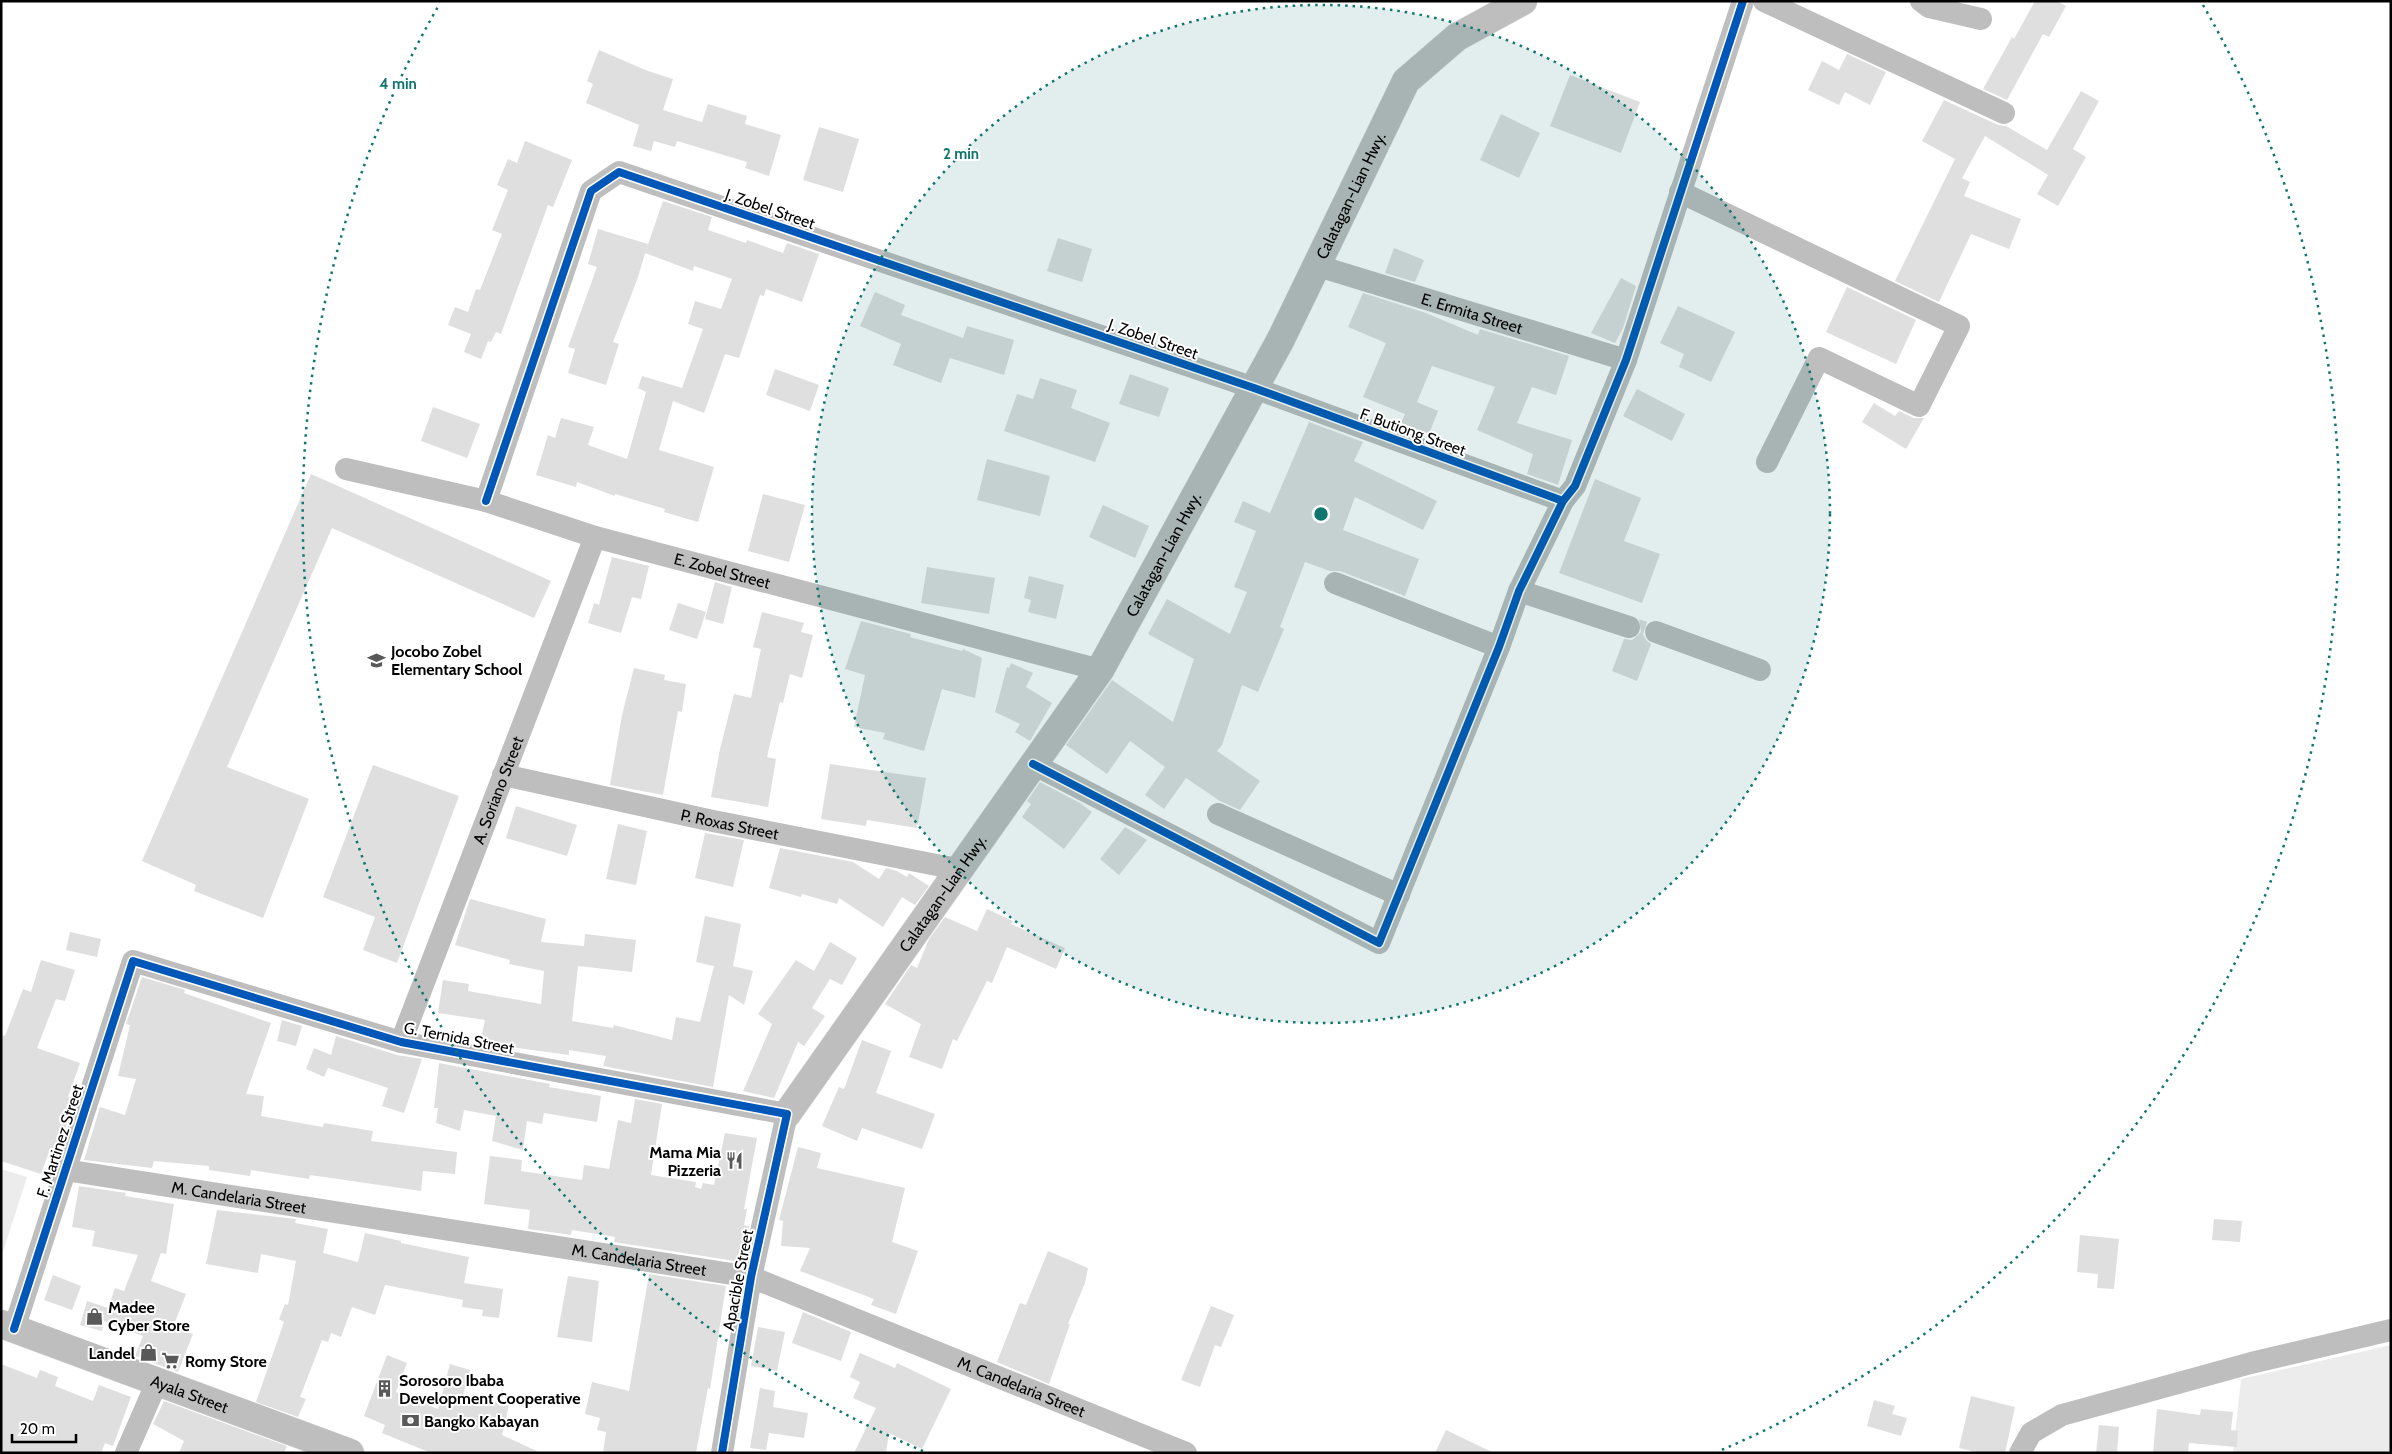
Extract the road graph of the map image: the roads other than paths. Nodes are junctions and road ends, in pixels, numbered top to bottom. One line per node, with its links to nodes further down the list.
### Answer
1 (1523, 1): 8 (main road, Calatagan-Lian Hwy.)
2 (1743, 1): 7 (street)
3 (1764, 1): 6 (street)
4 (1921, 1): 5 (street)
5 (1981, 19)
6 (2004, 113)
7 (1680, 192): 9 (street); 11 (street)
8 (1318, 266): 9 (street, E. Ermita Street); 10 (main road, Calatagan-Lian Hwy.)
9 (1626, 360): 14 (street)
10 (1254, 388): 13 (street, J. Zobel Street); 14 (street, F. Butiong Street); 21 (main road, Calatagan-Lian Hwy.)
11 (1767, 462)
12 (346, 469): 13 (street, E. Zobel Street)
13 (486, 501): 15 (street, E. Zobel Street)
14 (1563, 501): 17 (street)
15 (595, 537): 21 (street, E. Zobel Street); 24 (street, A. Soriano Street)
16 (1335, 583): 20 (street)
17 (1519, 591): 18 (street); 20 (street)
18 (1629, 627)
19 (1656, 632): 22 (street)
20 (1499, 647): 27 (street)
21 (1100, 670): 23 (main road, Calatagan-Lian Hwy.)
22 (1760, 670)
23 (1033, 764): 26 (main road, Calatagan-Lian Hwy.); 27 (street)
24 (503, 776): 26 (street, P. Roxas Street); 29 (street, A. Soriano Street)
25 (1218, 814): 27 (street)
26 (957, 869): 30 (main road, Calatagan-Lian Hwy.)
27 (1399, 895)
28 (133, 962): 29 (street, G. Ternida Street); 31 (street, F. Martinez Street)
29 (401, 1042): 30 (street, G. Ternida Street)
30 (786, 1114): 32 (street, Apacible Street)
31 (65, 1170): 32 (street, M. Candelaria Street); 33 (street, F. Martinez Street)
32 (751, 1277): 38 (street, Apacible Street); 39 (street, M. Candelaria Street)
33 (7, 1327): 35 (main road, Ayala Street)
34 (2391, 1330): 40 (street)
35 (157, 1382): 36 (street); 37 (main road, Ayala Street)
36 (126, 1453)
37 (350, 1453)
38 (722, 1453)
39 (1186, 1453)
40 (2020, 1453)

